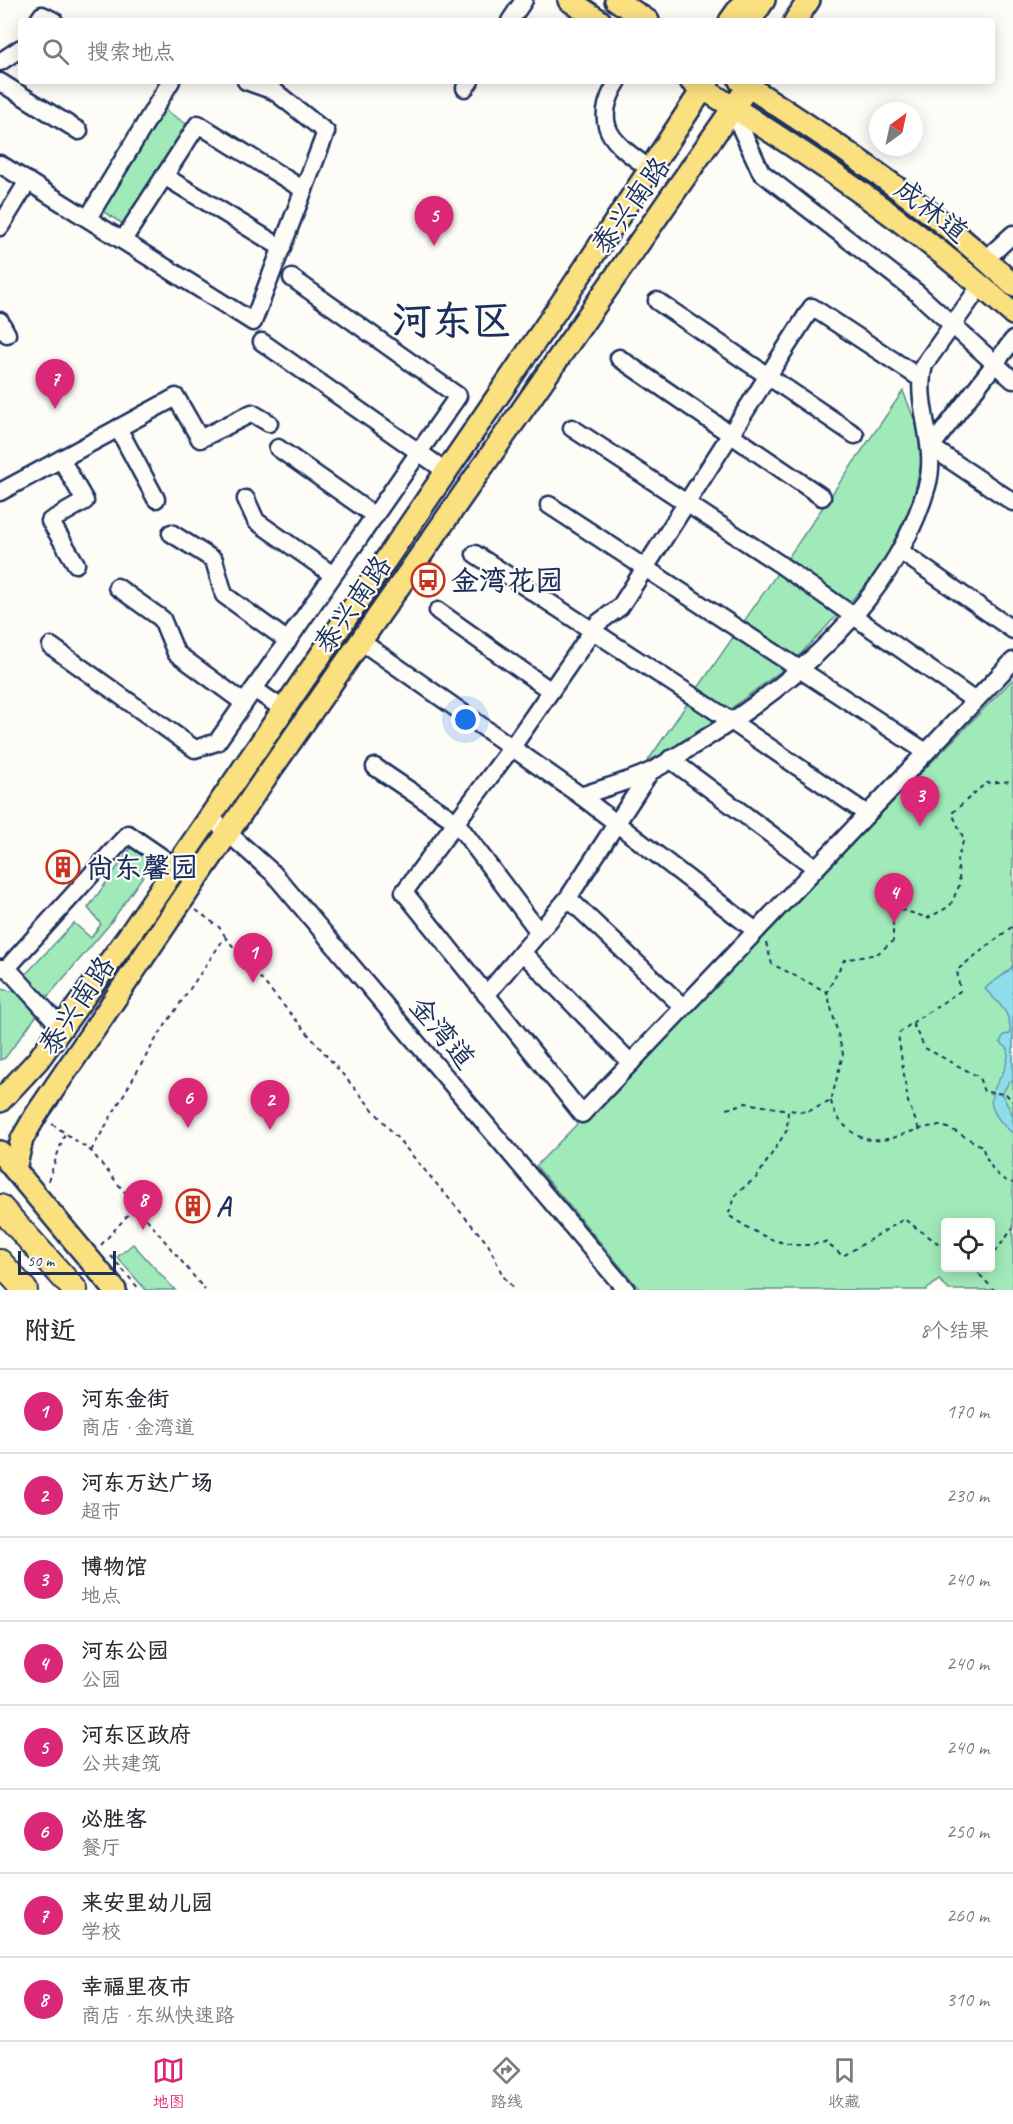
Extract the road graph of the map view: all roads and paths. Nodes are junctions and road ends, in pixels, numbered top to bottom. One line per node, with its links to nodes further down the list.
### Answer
1 (524, 0): 8 (street)
2 (569, 0): 9 (main road)
3 (616, 0): 10 (main road)
4 (745, 0): 11 (main road)
5 (764, 0): 12 (main road)
6 (777, 0): 13 (main road)
7 (809, 0): 14 (main road)
8 (512, 18)
9 (596, 18)
10 (643, 18)
11 (732, 18)
12 (752, 18)
13 (764, 18)
14 (797, 18)
15 (18, 50): 16 (street)
16 (0, 62)
17 (0, 82): 23 (street)
18 (169, 84): 29 (street)
19 (254, 84): 28 (street)
20 (617, 84): 25 (street)
21 (700, 84): 22 (main road, 成林道); 25 (main road, 泰兴南路)
22 (741, 89): 34 (main road, 成林道); 36 (main road, 成林道); 40 (street); 78 (main road, 泰兴南路)
23 (79, 131)
24 (0, 164): 27 (street)
25 (650, 169): 57 (main road, 泰兴南路)
26 (164, 176): 28 (street); 32 (street); 33 (street)
27 (28, 181): 29 (street); 30 (street)
28 (304, 190): 33 (street)
29 (88, 218): 32 (street)
30 (0, 228)
31 (1013, 234): 34 (street)
32 (123, 240): 33 (street)
33 (282, 248)
34 (986, 260): 37 (main road, 成林道)
35 (292, 278): 55 (street)
36 (981, 285): 39 (main road, 成林道); 40 (street)
37 (1013, 285)
38 (657, 301): 45 (street)
39 (1013, 314)
40 (953, 325): 44 (street); 46 (street)
41 (1013, 340): 44 (street)
42 (262, 342): 55 (street)
43 (619, 358): 51 (street)
44 (996, 363): 47 (street); 53 (street)
45 (768, 376): 46 (street); 51 (street); 52 (street)
46 (920, 378): 53 (street)
47 (1013, 380)
48 (269, 423): 49 (street)
49 (118, 428): 56 (street); 60 (street)
50 (572, 428): 63 (street)
51 (730, 434): 59 (street); 63 (street)
52 (855, 435)
53 (931, 447): 62 (street); 67 (street)
54 (278, 448): 65 (street)
55 (419, 453): 57 (street); 65 (street)
56 (62, 459): 58 (street); 69 (street)
57 (447, 472): 86 (main road, 泰兴南路)
58 (0, 492)
59 (822, 497)
60 (156, 499)
61 (246, 499): 71 (street)
62 (1013, 502)
63 (686, 503): 70 (street); 74 (street)
64 (549, 504): 70 (street)
65 (375, 516): 71 (street)
66 (171, 533): 77 (street)
67 (900, 551): 74 (street); 75 (street)
68 (476, 554): 76 (street)
69 (76, 564)
70 (644, 569): 76 (street); 81 (street)
71 (333, 576): 77 (street)
72 (117, 587): 85 (street)
73 (438, 611): 83 (street)
74 (852, 616): 81 (street); 84 (street)
75 (1013, 630)
76 (592, 631): 83 (street); 87 (street)
77 (288, 641): 82 (street)
78 (362, 642): 88 (street); 99 (main road, 泰兴南路)
79 (51, 646): 85 (street)
80 (1013, 660): 84 (street)
81 (799, 670): 87 (street); 89 (street)
82 (254, 689): 85 (street); 86 (street)
83 (551, 691): 88 (street)
84 (975, 701): 89 (street)
85 (244, 703)
86 (283, 709): 96 (main road, 泰兴南路)
87 (731, 721): 90 (street); 95 (street)
88 (512, 747): 94 (street); 97 (street)
89 (926, 752): 95 (street)
90 (670, 759): 92 (street); 101 (street)
91 (375, 767): 97 (street)
92 (650, 772): 94 (street); 98 (street)
93 (1013, 781): 110 (path)
94 (581, 796): 98 (street)
95 (867, 814): 101 (street)
96 (210, 818): 99 (street, 金湾道); 100 (main road, 泰兴南路)
97 (456, 822): 105 (street); 111 (street)
98 (615, 825): 102 (street); 106 (street)
99 (228, 831): 103 (main road, 泰兴南路); 145 (street, 金湾道)
100 (176, 867): 109 (street); 114 (main road, 泰兴南路)
101 (816, 868): 106 (street)
102 (567, 898): 105 (street); 112 (street)
103 (182, 900): 107 (path); 121 (main road, 泰兴南路)
104 (1013, 926): 113 (path)
105 (539, 932): 108 (street)
106 (760, 933): 110 (path); 112 (street)
107 (225, 937): 124 (path); 144 (path)
108 (522, 952): 111 (street); 115 (street)
109 (3, 968): 114 (street)
110 (827, 992): 117 (path)
111 (486, 995): 115 (street)
112 (683, 1008): 115 (street)
113 (912, 1023): 118 (path); 122 (path)
114 (61, 1027): 116 (main road, 泰兴南路)
115 (631, 1063)
116 (0, 1101)
117 (831, 1101): 120 (path); 122 (path)
118 (1013, 1102)
119 (727, 1109): 120 (path)
120 (788, 1110): 132 (path)
121 (37, 1114): 123 (path); 126 (main road, 泰兴南路)
122 (919, 1129): 128 (path)
123 (65, 1133): 124 (path); 127 (path)
124 (91, 1151): 129 (path)
125 (0, 1152): 126 (main road)
126 (15, 1169): 141 (main road)
127 (48, 1181)
128 (1013, 1183)
129 (136, 1206): 133 (path); 143 (path)
130 (0, 1207): 140 (highway)
131 (1013, 1228): 134 (path)
132 (941, 1246)
133 (104, 1248)
134 (995, 1251)
135 (108, 1253): 142 (path)
136 (0, 1262): 139 (highway)
137 (976, 1272): 138 (path)
138 (979, 1274): 146 (path)
139 (25, 1290)
140 (75, 1290)
141 (115, 1290)
142 (140, 1290)
143 (205, 1290)
144 (515, 1290)
145 (626, 1290)
146 (994, 1290)

